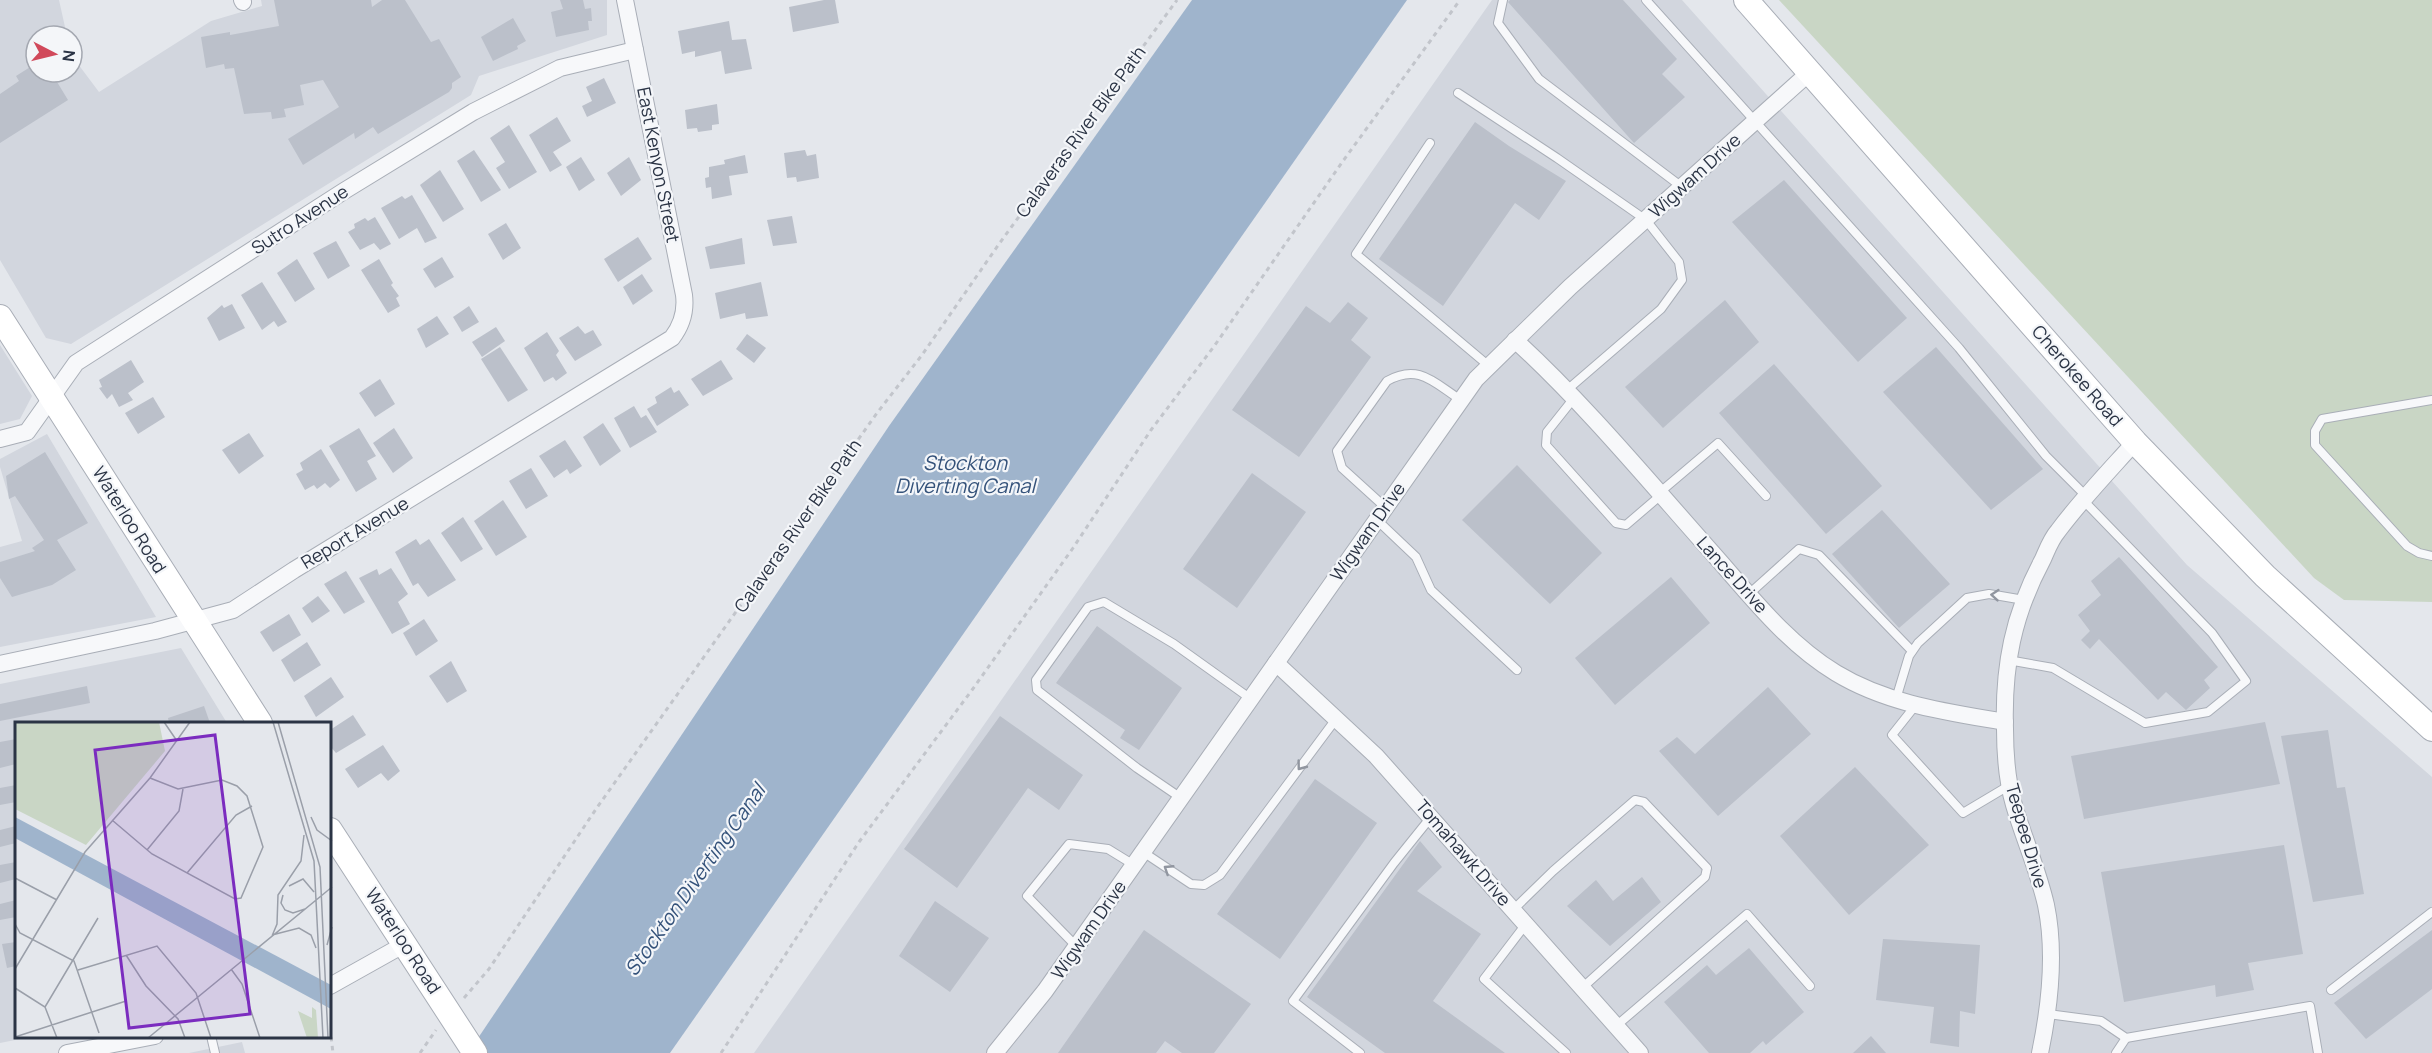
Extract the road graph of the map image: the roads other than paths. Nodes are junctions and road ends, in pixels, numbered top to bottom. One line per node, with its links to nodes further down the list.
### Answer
1 (625, 0): 5 (street, East Kenyon Street)
2 (1503, 0): 10 (lane)
3 (1646, 0): 8 (lane)
4 (1746, 0): 6 (street, Cherokee Road)
5 (635, 50): 13 (street, East Kenyon Street); 17 (street, Sutro Avenue)
6 (1810, 72): 8 (street, Wigwam Drive); 21 (street, Cherokee Road)
7 (1458, 93): 11 (lane)
8 (1755, 121): 10 (street, Wigwam Drive); 24 (lane)
9 (1430, 142): 15 (lane)
10 (1682, 187): 11 (street, Wigwam Drive)
11 (1646, 219): 14 (street, Wigwam Drive); 16 (lane)
12 (0, 317): 17 (street, Waterloo Road)
13 (678, 330): 29 (street, Report Avenue)
14 (1515, 340): 15 (street, Wigwam Drive); 16 (street, Lance Drive)
15 (1489, 366): 18 (street, Wigwam Drive)
16 (1570, 394): 22 (street, Lance Drive); 22 (lane)
17 (51, 398): 20 (street, Sutro Avenue); 29 (street, Waterloo Road)
18 (1461, 400): 25 (street, Wigwam Drive); 25 (lane)
19 (2432, 400): 26 (lane)
20 (0, 439)
21 (2135, 442): 24 (street, Teepee Drive); 39 (street, Cherokee Road)
22 (1660, 494): 23 (lane); 27 (street, Lance Drive)
23 (1766, 496)
24 (2085, 499): 28 (street, Teepee Drive); 31 (lane)
25 (1381, 514): 32 (street, Wigwam Drive); 34 (lane)
26 (2432, 556)
27 (1749, 594): 30 (lane); 36 (street, Lance Drive)
28 (2024, 600): 30 (lane, one-way to 30); 31 (street, Teepee Drive)
29 (193, 621): 33 (street, Report Avenue); 40 (street, Waterloo Road)
30 (1912, 651): 36 (lane)
31 (2008, 660): 41 (street, Teepee Drive)
32 (1276, 663): 35 (street, Wigwam Drive); 38 (street, Tomahawk Drive)
33 (0, 664)
34 (1517, 670)
35 (1251, 699): 43 (street, Wigwam Drive); 43 (lane)
36 (1896, 699): 37 (street, Lance Drive)
37 (1915, 706): 41 (street, Lance Drive); 42 (lane)
38 (1336, 719): 44 (street, Tomahawk Drive); 46 (lane, one-way to 46)
39 (2428, 720)
40 (259, 722)
41 (2005, 722): 42 (street, Teepee Drive)
42 (2010, 785): 56 (street, Teepee Drive)
43 (1181, 798): 46 (street, Wigwam Drive)
44 (1431, 817): 47 (street, Tomahawk Drive); 66 (lane)
45 (332, 833): 50 (street, Waterloo Road)
46 (1139, 858): 51 (street, Wigwam Drive); 51 (lane)
47 (1513, 910): 49 (street, Tomahawk Drive); 54 (lane)
48 (2432, 912): 55 (lane)
49 (1526, 924): 54 (street, Tomahawk Drive); 67 (lane)
50 (405, 944): 52 (street); 64 (street, Waterloo Road)
51 (1077, 946): 65 (street, Wigwam Drive)
52 (332, 985)
53 (1810, 986): 57 (lane)
54 (1582, 988): 57 (street, Tomahawk Drive)
55 (2331, 990)
56 (2048, 1014): 60 (lane); 69 (street, Teepee Drive)
57 (1616, 1026): 68 (street, Tomahawk Drive)
58 (147, 1038): 61 (street)
59 (211, 1038): 63 (lane)
60 (2126, 1038): 70 (lane); 71 (lane)
61 (98, 1050): 62 (street)
62 (67, 1053)
63 (214, 1053)
64 (475, 1053)
65 (995, 1053)
66 (1360, 1053)
67 (1566, 1053)
68 (1640, 1053)
69 (2040, 1053)
70 (2116, 1053)
71 (2318, 1053)

